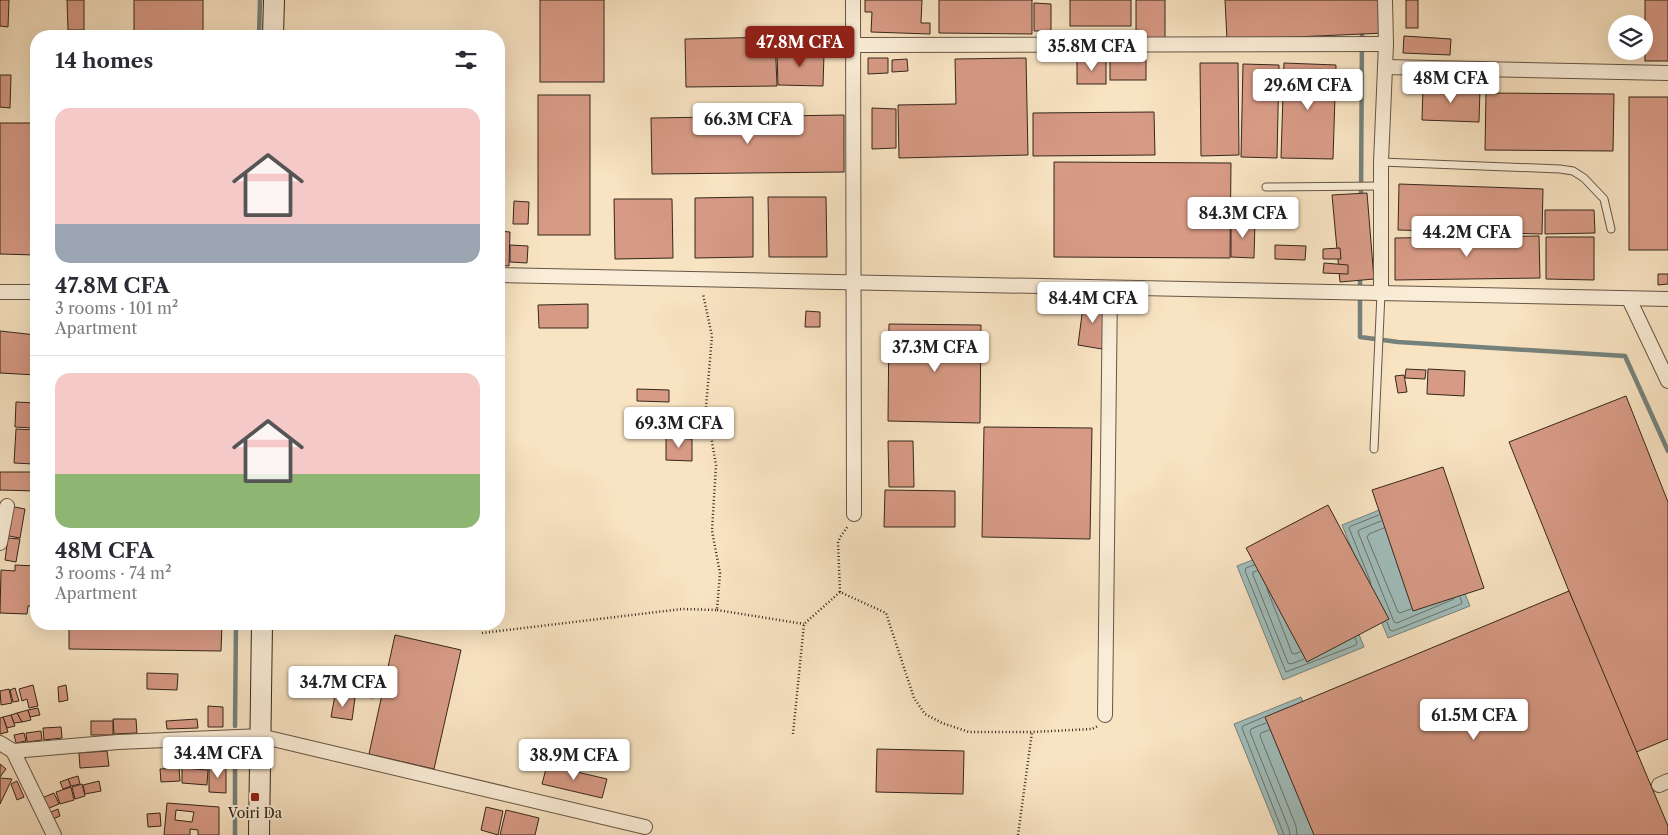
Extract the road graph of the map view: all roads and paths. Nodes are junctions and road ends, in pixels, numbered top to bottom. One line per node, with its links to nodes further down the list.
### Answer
1 (274, 0): 4 (street)
2 (853, 0): 5 (street)
3 (1385, 0): 6 (street)
4 (273, 30)
5 (854, 44): 6 (street); 15 (street)
6 (1386, 44): 7 (street)
7 (1385, 67): 8 (street); 9 (street)
8 (1668, 73)
9 (1381, 162): 10 (street); 12 (lane)
10 (1376, 186): 11 (lane); 19 (street)
11 (1266, 187)
12 (1611, 229)
13 (505, 276): 14 (street)
14 (700, 280): 15 (street); 28 (path)
15 (854, 283): 16 (street); 25 (street)
16 (1110, 288): 19 (street); 32 (street)
17 (0, 292): 18 (street)
18 (30, 292)
19 (1381, 293): 20 (street); 23 (lane)
20 (1629, 299): 21 (street); 22 (street)
21 (1668, 299)
22 (1668, 381)
23 (1374, 449)
24 (7, 506): 26 (street)
25 (854, 514): 27 (path)
26 (0, 542)
27 (840, 592): 29 (path); 33 (path)
28 (717, 610): 29 (path); 31 (path)
29 (804, 624): 34 (path)
30 (262, 630): 35 (street)
31 (482, 633)
32 (1105, 715): 33 (path)
33 (1032, 732): 41 (path)
34 (793, 734)
35 (260, 736): 37 (street); 38 (street); 40 (street)
36 (0, 743): 37 (street)
37 (13, 751): 39 (street)
38 (645, 826)
39 (54, 835)
40 (258, 835)
41 (1018, 835)

